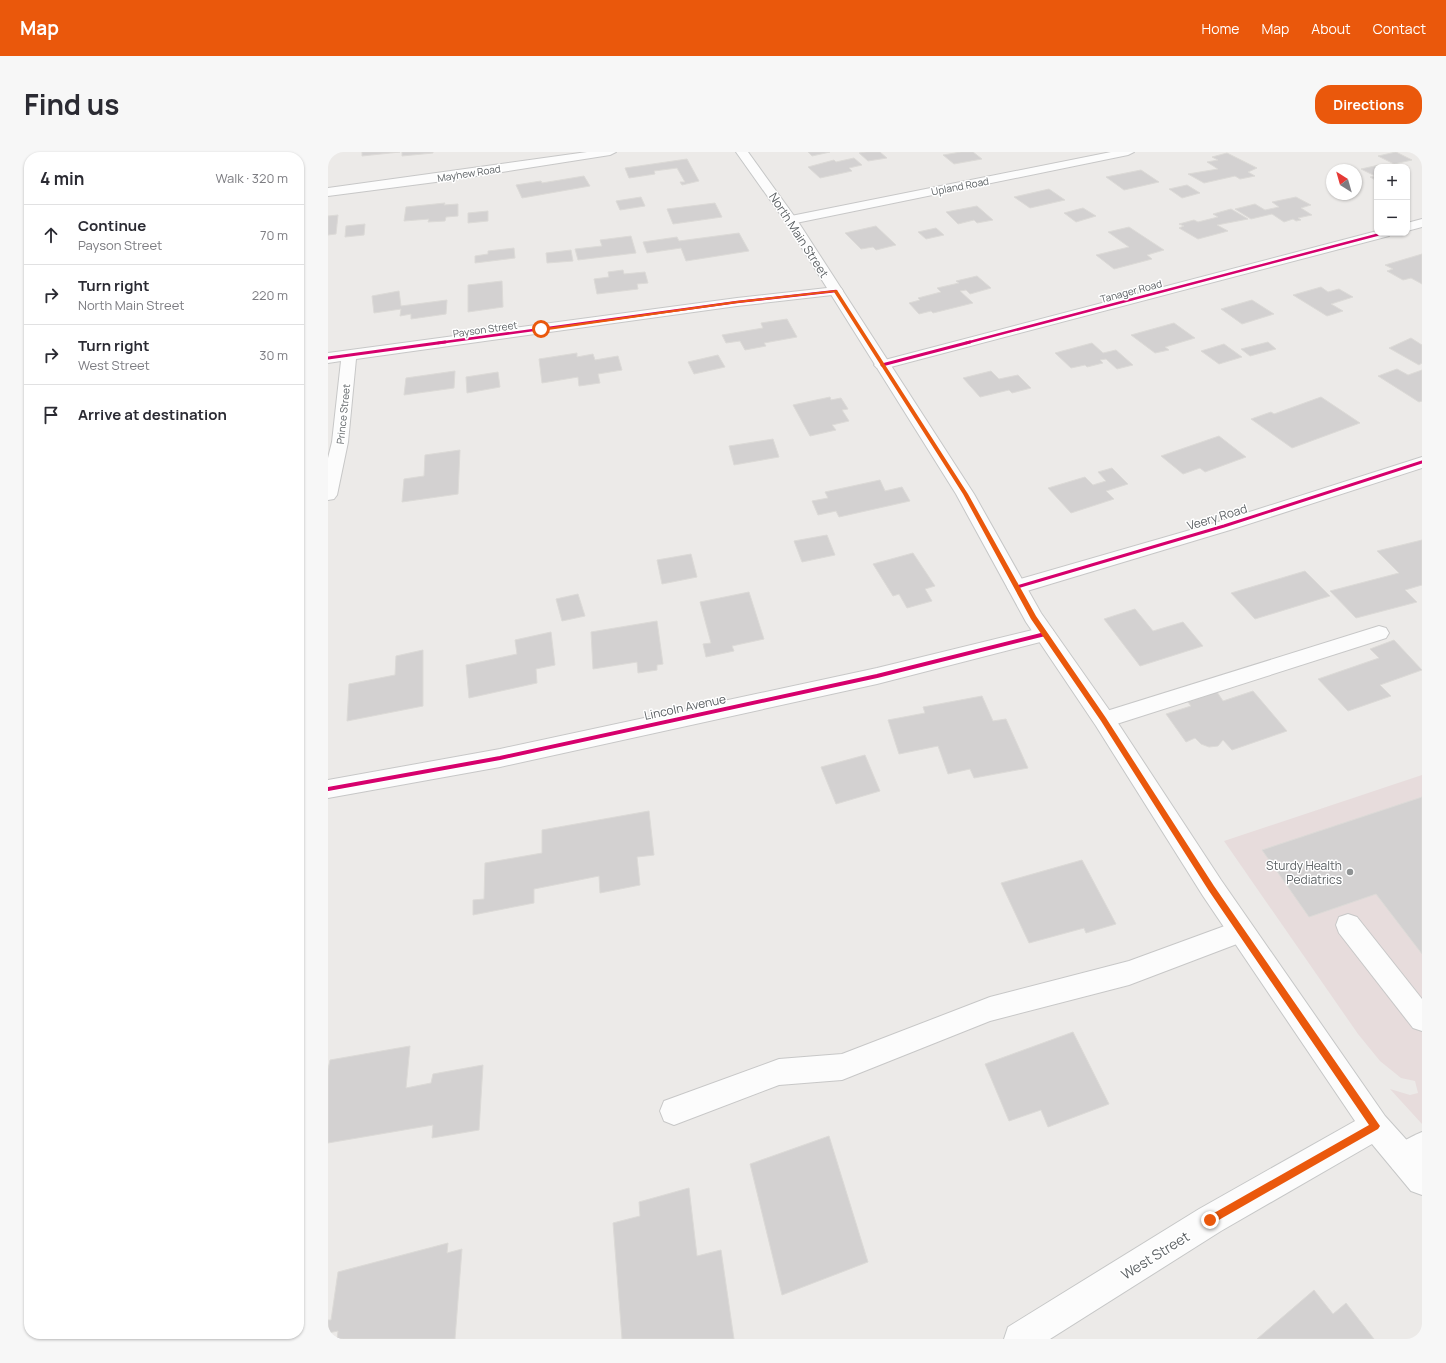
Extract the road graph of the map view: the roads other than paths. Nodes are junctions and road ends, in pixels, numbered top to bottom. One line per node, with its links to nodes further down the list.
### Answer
1 (610, 152): 4 (street, Mayhew Road)
2 (742, 152): 5 (street, North Main Street)
3 (1128, 152): 5 (street, Upland Road)
4 (328, 192)
5 (791, 220): 9 (street, North Main Street)
6 (1422, 223): 7 (street)
7 (1410, 226)
8 (1374, 236): 12 (street, Tanager Road)
9 (836, 291): 10 (street, Payson Street); 12 (street, North Main Street)
10 (349, 355): 11 (street, Payson Street); 14 (street, Prince Street)
11 (328, 358)
12 (882, 365): 15 (street, North Main Street)
13 (1422, 462): 15 (street, Veery Road)
14 (328, 495)
15 (1017, 587): 17 (street, North Main Street)
16 (1379, 633): 18 (lane)
17 (1045, 634): 18 (street, North Main Street); 19 (street, Lincoln Avenue)
18 (1104, 720): 21 (street, North Main Street)
19 (328, 789)
20 (1348, 925): 22 (lane)
21 (1241, 931): 23 (lane); 24 (street, North Main Street)
22 (1422, 1019)
23 (674, 1111)
24 (1375, 1126): 25 (street, North Main Street); 27 (street, West Street)
25 (1413, 1152): 26 (street, North Main Street)
26 (1422, 1180)
27 (1020, 1339)

